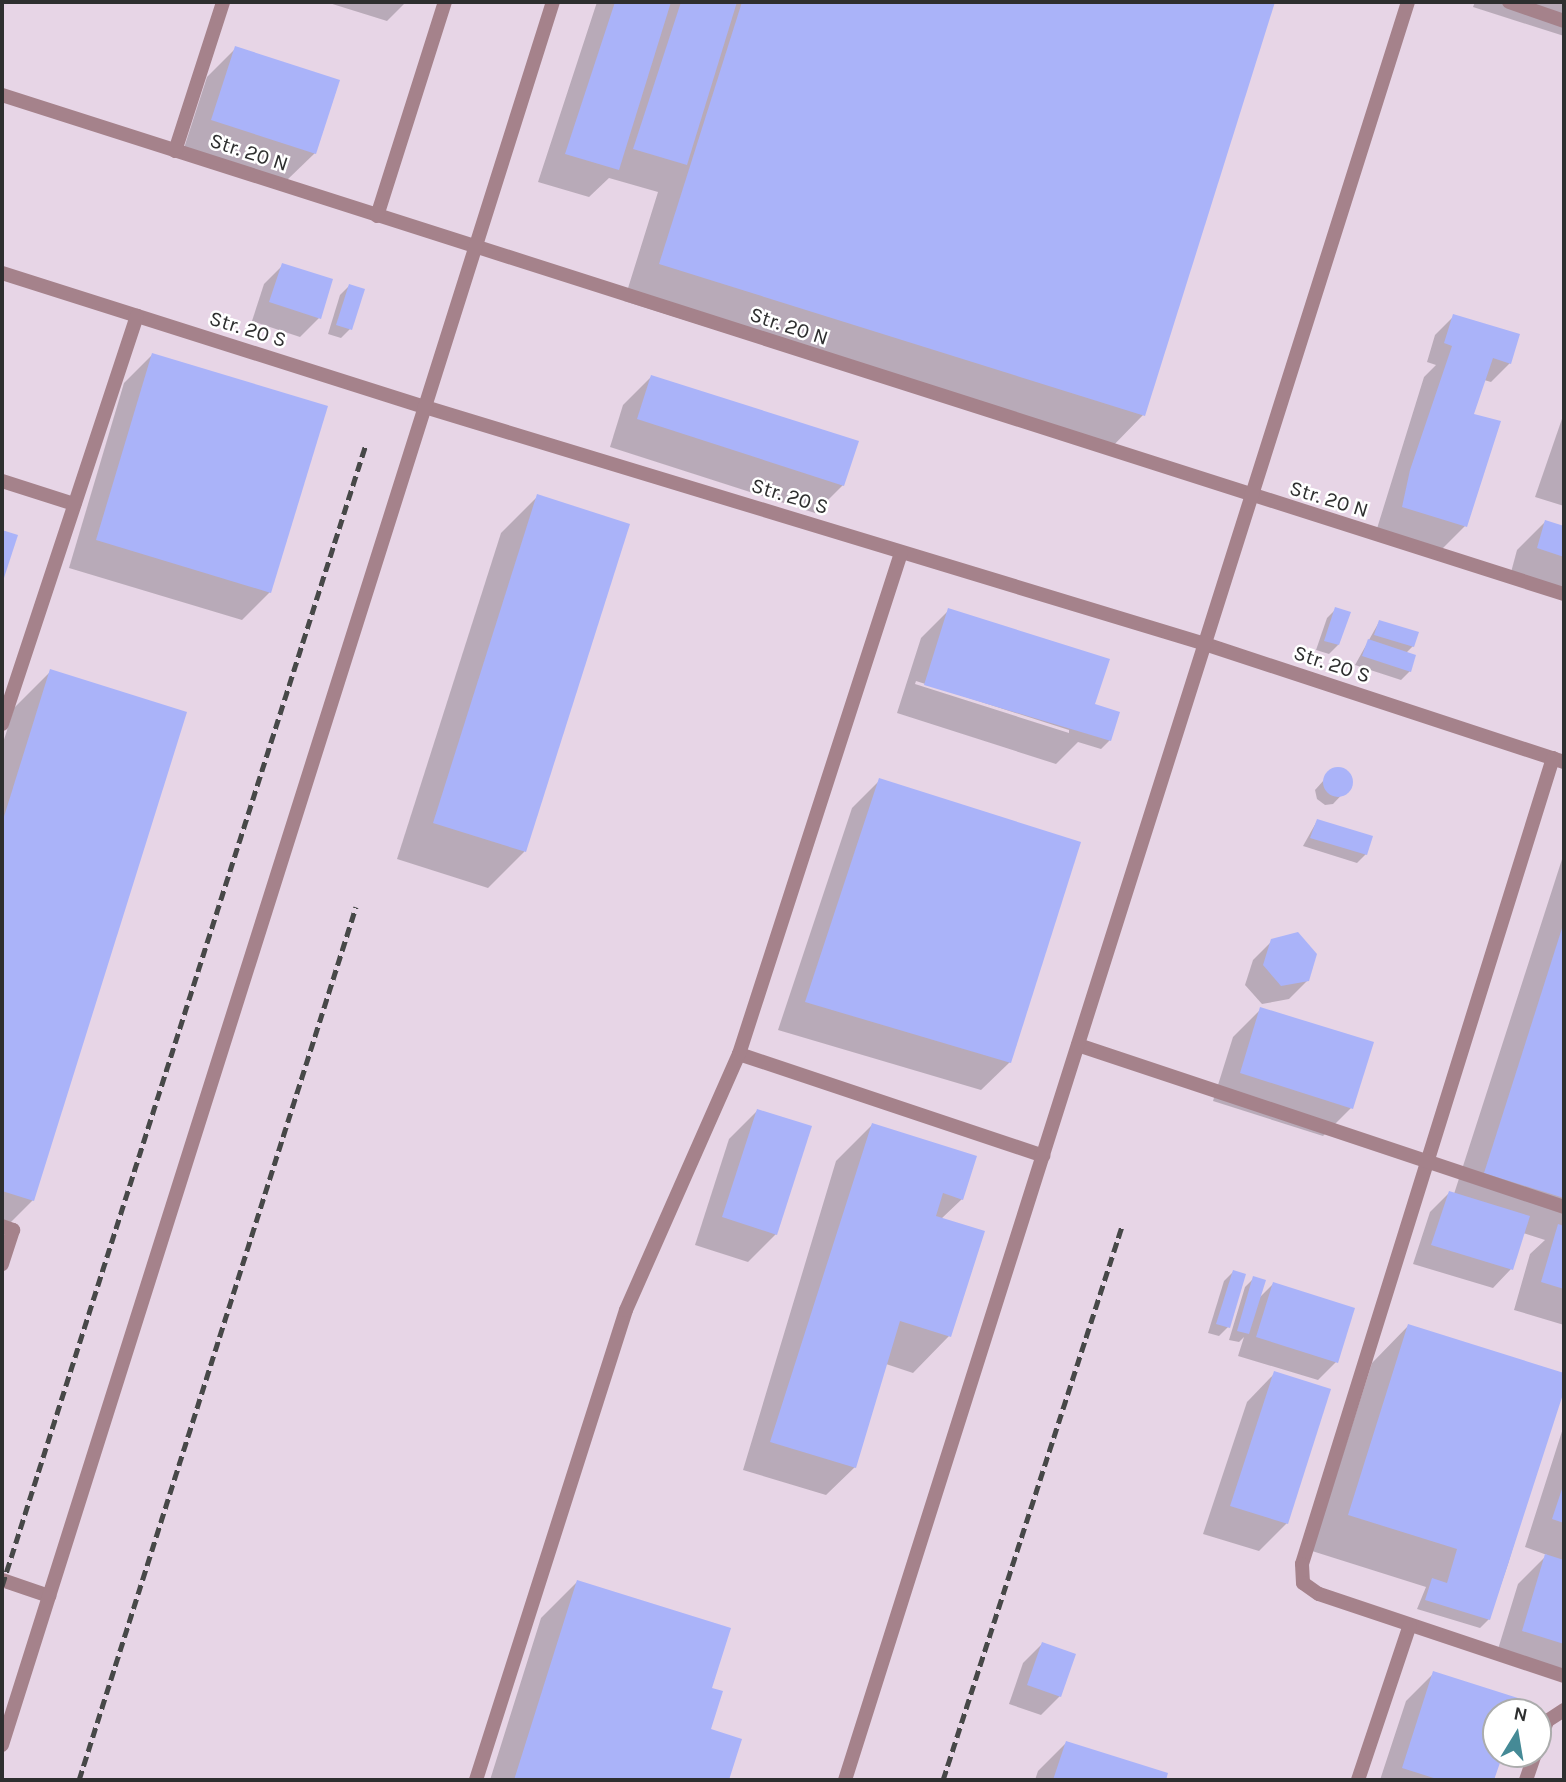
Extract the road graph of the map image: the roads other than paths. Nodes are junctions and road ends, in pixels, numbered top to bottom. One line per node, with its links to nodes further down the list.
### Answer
1 (223, 2): 8 (lane)
2 (445, 2): 9 (lane)
3 (553, 2): 10 (lane)
4 (1408, 2): 15 (lane)
5 (1508, 2): 6 (lane)
6 (1564, 20)
7 (2, 95): 8 (lane, Str. 20 N)
8 (175, 151): 9 (lane, Str. 20 N)
9 (377, 216): 10 (lane, Str. 20 N)
10 (476, 247): 13 (lane); 15 (lane, Str. 20 N)
11 (2, 273): 12 (lane, Str. 20 S)
12 (136, 316): 13 (lane, Str. 20 S); 16 (lane)
13 (425, 407): 17 (lane, Str. 20 S); 30 (lane)
14 (2, 481): 16 (lane)
15 (1251, 496): 18 (lane, Str. 20 N); 19 (lane)
16 (74, 504): 20 (lane)
17 (901, 553): 19 (lane, Str. 20 S); 23 (lane)
18 (1564, 594)
19 (1205, 644): 21 (lane, Str. 20 S); 22 (lane)
20 (2, 724)
21 (1559, 760): 25 (lane)
22 (1078, 1045): 24 (lane); 25 (lane)
23 (739, 1054): 24 (lane); 34 (lane)
24 (1043, 1156): 35 (lane)
25 (1430, 1163): 26 (lane); 31 (lane)
26 (1564, 1207)
27 (2, 1226): 28 (lane)
28 (2, 1264)
29 (2, 1580): 30 (lane)
30 (49, 1596): 33 (lane)
31 (1410, 1625): 32 (lane); 36 (lane)
32 (1564, 1676)
33 (2, 1745)
34 (475, 1780)
35 (845, 1780)
36 (1358, 1780)

